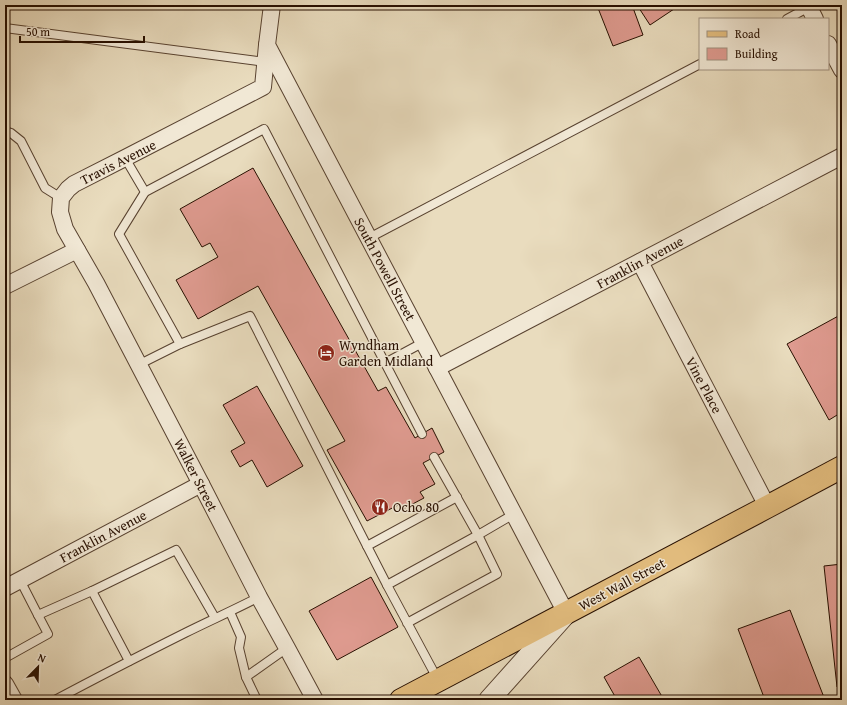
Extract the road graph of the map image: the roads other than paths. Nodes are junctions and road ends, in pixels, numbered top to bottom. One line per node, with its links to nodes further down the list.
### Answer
1 (272, 5): 5 (street)
2 (811, 9): 3 (lane)
3 (789, 18)
4 (5, 28): 7 (lane)
5 (267, 45): 7 (street, Travis Avenue); 15 (street, South Powell Street)
6 (829, 46): 9 (street)
7 (265, 62): 12 (street, Travis Avenue)
8 (699, 65): 15 (lane)
9 (842, 70)
10 (5, 131): 14 (lane)
11 (842, 156): 17 (street, Franklin Avenue)
12 (125, 158): 13 (lane); 14 (street, Travis Avenue)
13 (145, 192): 20 (lane); 21 (lane)
14 (61, 198): 16 (street)
15 (369, 238): 19 (street, South Powell Street)
16 (77, 250): 18 (street); 22 (street, Walker Street)
17 (640, 262): 23 (street, Franklin Avenue); 29 (street, Vine Place)
18 (5, 286)
19 (424, 342): 21 (lane); 23 (street, South Powell Street)
20 (180, 344): 22 (lane); 32 (lane)
21 (385, 363): 24 (lane)
22 (138, 365): 27 (street, Walker Street)
23 (437, 368): 30 (street, South Powell Street)
24 (422, 434)
25 (434, 457): 28 (lane)
26 (842, 467): 29 (main road, West Wall Street)
27 (201, 484): 33 (street, Franklin Avenue); 37 (street, Walker Street)
28 (457, 497): 31 (lane); 32 (lane)
29 (767, 507): 39 (main road, West Wall Street)
30 (514, 514): 31 (lane); 39 (street, South Powell Street)
31 (478, 535): 34 (lane); 42 (lane)
32 (367, 546): 34 (lane)
33 (20, 580): 35 (street, Franklin Avenue); 40 (lane)
34 (387, 585): 42 (lane)
35 (5, 588)
36 (92, 591): 40 (lane); 41 (lane); 45 (lane)
37 (259, 597): 38 (lane); 43 (street, Walker Street)
38 (230, 612): 41 (lane); 46 (lane)
39 (566, 613): 47 (main road, West Wall Street); 54 (street)
40 (38, 615): 44 (lane)
41 (215, 618): 45 (lane)
42 (408, 623): 47 (lane)
43 (287, 648): 46 (lane); 52 (street, Walker Street)
44 (5, 658)
45 (130, 661): 50 (lane)
46 (246, 678): 51 (lane)
47 (438, 680): 53 (main road, West Wall Street)
48 (5, 684): 49 (street)
49 (14, 700)
50 (55, 700)
51 (257, 700)
52 (314, 700)
53 (401, 700)
54 (489, 700)

